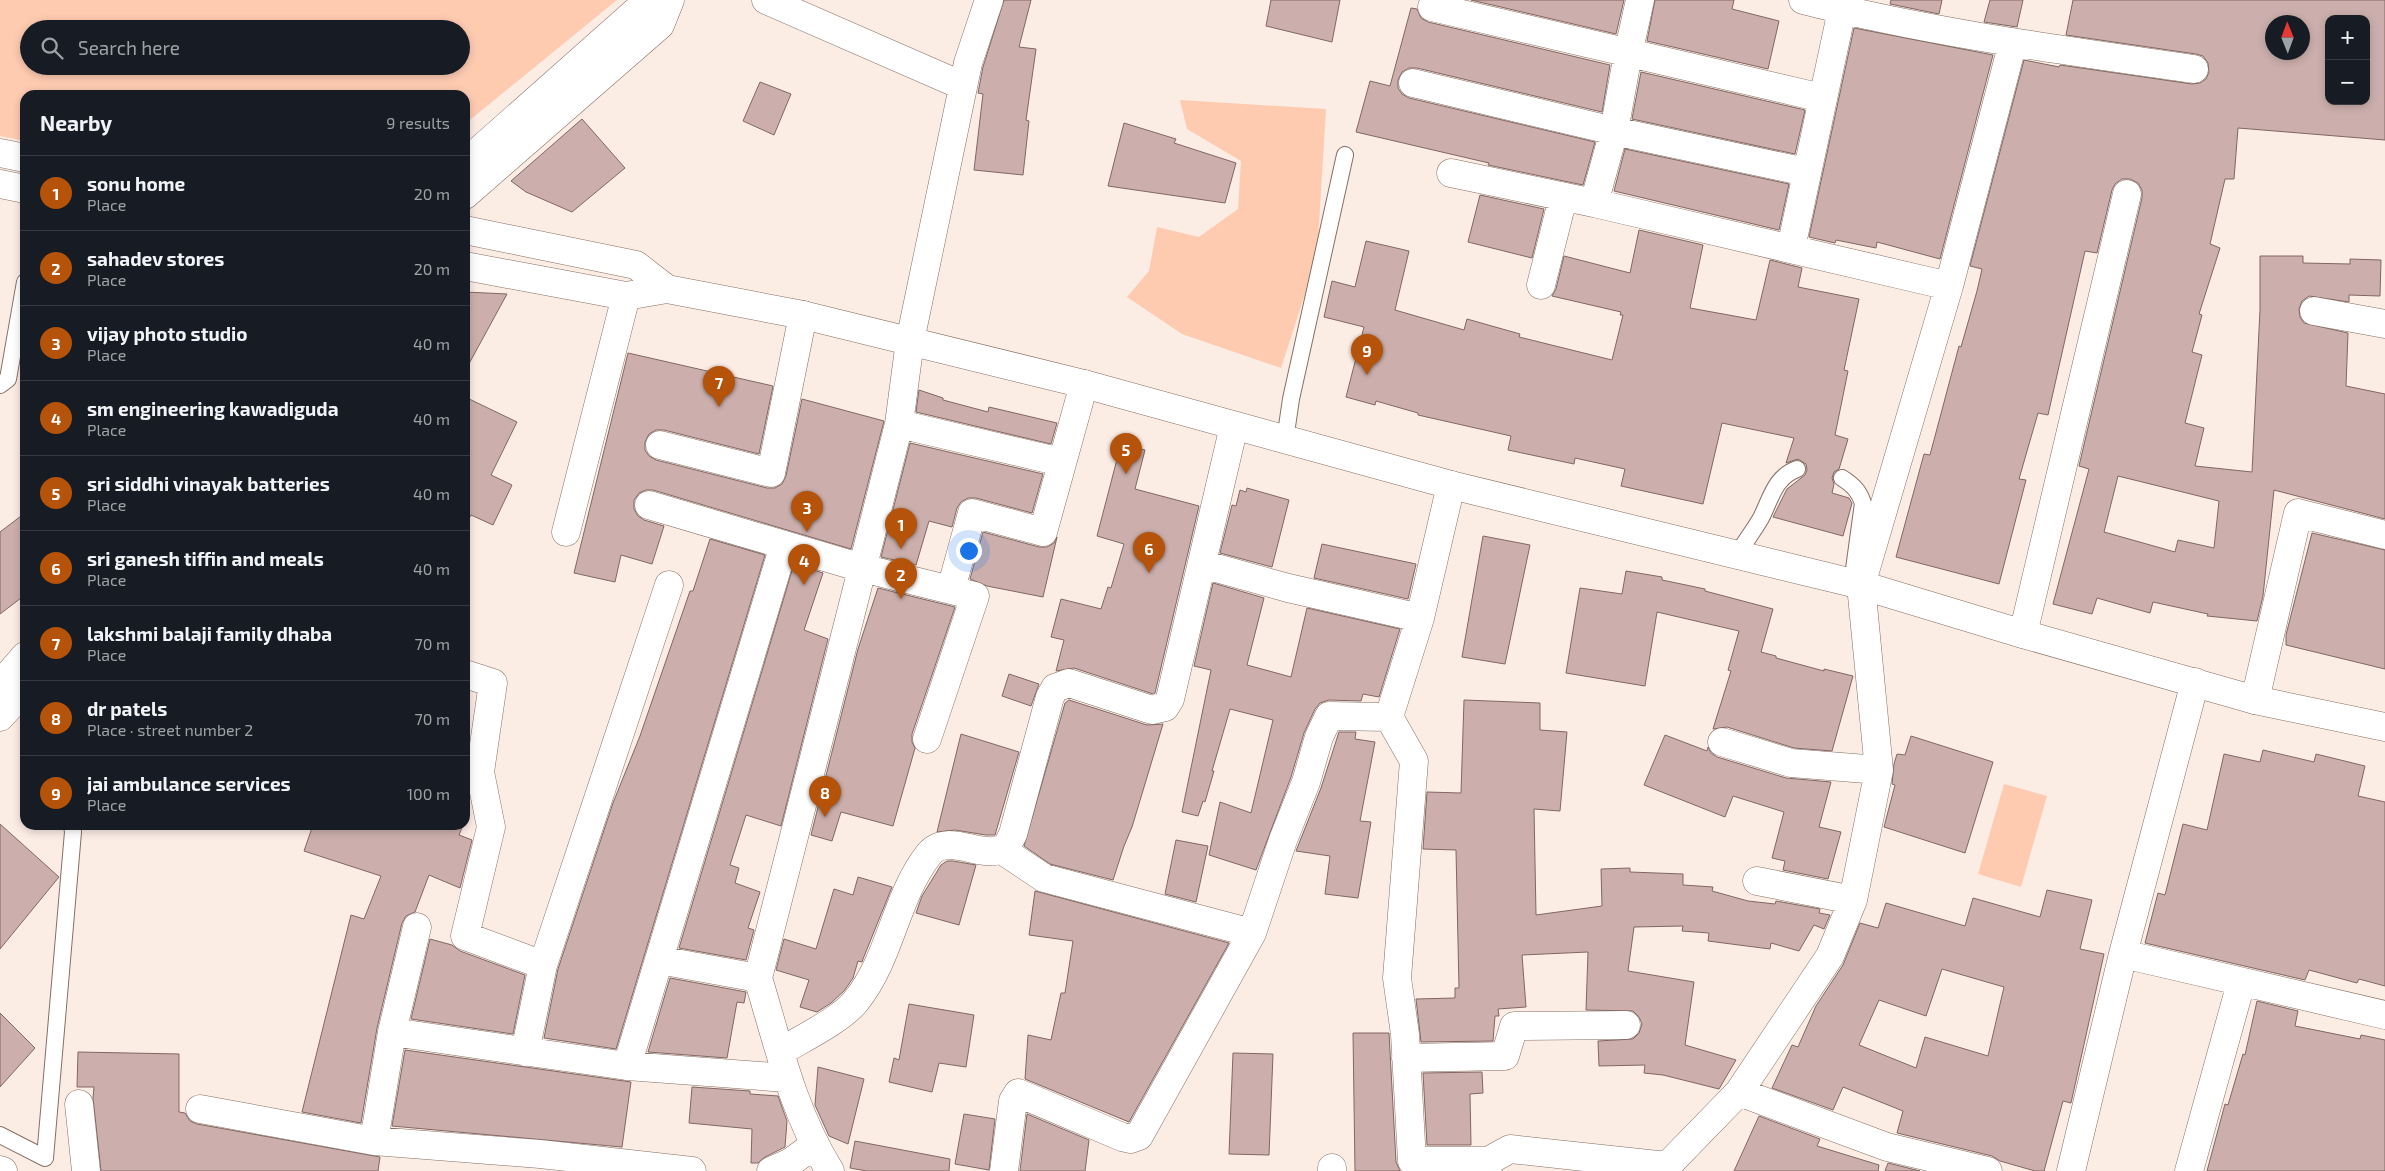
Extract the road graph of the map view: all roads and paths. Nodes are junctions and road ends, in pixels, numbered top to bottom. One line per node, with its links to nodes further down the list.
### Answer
1 (766, 0): 12 (street)
2 (989, 0): 12 (street)
3 (1640, 0): 9 (street)
4 (1803, 0): 7 (street)
5 (668, 1): 18 (street); 23 (street)
6 (1432, 7): 9 (street)
7 (1842, 10): 8 (street); 13 (street)
8 (2013, 42): 10 (street); 31 (street)
9 (1628, 54): 13 (street); 14 (street)
10 (2194, 69)
11 (1413, 82): 14 (street)
12 (963, 86): 38 (street)
13 (1822, 98): 19 (street)
14 (1614, 131): 19 (street); 26 (street)
15 (0, 153): 17 (street)
16 (1345, 155): 43 (lane)
17 (20, 157)
18 (470, 159)
19 (1806, 172): 28 (street)
20 (1451, 173): 25 (street)
21 (0, 184): 22 (street)
22 (20, 188)
23 (470, 191)
24 (2127, 194): 60 (street)
25 (1563, 198): 26 (street); 30 (street)
26 (1594, 203): 28 (street)
27 (470, 231): 32 (street)
28 (1791, 248): 31 (street)
29 (470, 267): 33 (street)
30 (1541, 285)
31 (1949, 286): 56 (street)
32 (667, 289): 33 (street); 36 (street)
33 (626, 296): 50 (street)
34 (20, 311): 40 (lane)
35 (2314, 311): 37 (street)
36 (803, 315): 38 (street); 44 (street)
37 (2385, 324)
38 (910, 341): 39 (street); 41 (street)
39 (1084, 384): 42 (street); 45 (street)
40 (0, 385)
41 (900, 424): 45 (street); 55 (street)
42 (1234, 426): 43 (street); 54 (street)
43 (1285, 440): 48 (street)
44 (660, 445)
45 (1062, 462): 58 (street)
46 (1797, 469): 53 (lane)
47 (1842, 478): 56 (lane)
48 (1451, 485): 53 (street); 59 (street)
49 (649, 504): 52 (street)
50 (566, 532)
51 (2385, 535): 64 (street)
52 (784, 544): 55 (street); 78 (street)
53 (1737, 555): 56 (street)
54 (1202, 564): 59 (street); 72 (street)
55 (862, 568): 58 (street); 80 (street)
56 (1857, 584): 60 (street); 70 (street)
57 (670, 585): 79 (street)
58 (952, 589): 68 (street)
59 (1420, 618): 66 (street)
60 (2023, 634): 62 (street)
61 (470, 676): 79 (street)
62 (2194, 682): 64 (street); 77 (street)
63 (19, 689): 65 (street)
64 (2255, 700): 67 (street)
65 (0, 717)
66 (1389, 717): 76 (street); 87 (street)
67 (2385, 727)
68 (927, 739)
69 (1722, 742): 70 (street)
70 (1879, 770): 74 (street)
71 (73, 830): 93 (lane)
72 (1002, 850): 76 (street); 86 (street)
73 (1757, 881): 74 (street)
74 (1853, 900): 90 (street)
75 (417, 927): 84 (street)
76 (1252, 933): 102 (street)
77 (2123, 954): 81 (street); 104 (street)
78 (659, 960): 80 (street); 88 (street)
79 (543, 965): 85 (street)
80 (758, 978): 86 (street)
81 (2241, 983): 82 (street); 105 (street)
82 (2385, 1015)
83 (1626, 1025): 87 (street)
84 (392, 1032): 85 (street); 94 (street)
85 (525, 1052): 88 (street)
86 (780, 1052): 89 (street)
87 (1406, 1058): 97 (street)
88 (627, 1066): 89 (street)
89 (787, 1078): 95 (street)
90 (1739, 1092): 97 (street); 103 (street)
91 (79, 1104): 98 (street)
92 (200, 1108): 94 (street)
93 (0, 1135)
94 (374, 1141): 96 (street)
95 (814, 1145): 100 (street); 101 (street)
96 (537, 1162): 99 (street)
97 (1488, 1166)
98 (86, 1171)
99 (692, 1171)
100 (771, 1171)
101 (830, 1171)
102 (1004, 1171)
103 (1988, 1171)
104 (2071, 1171)
105 (2189, 1171)

